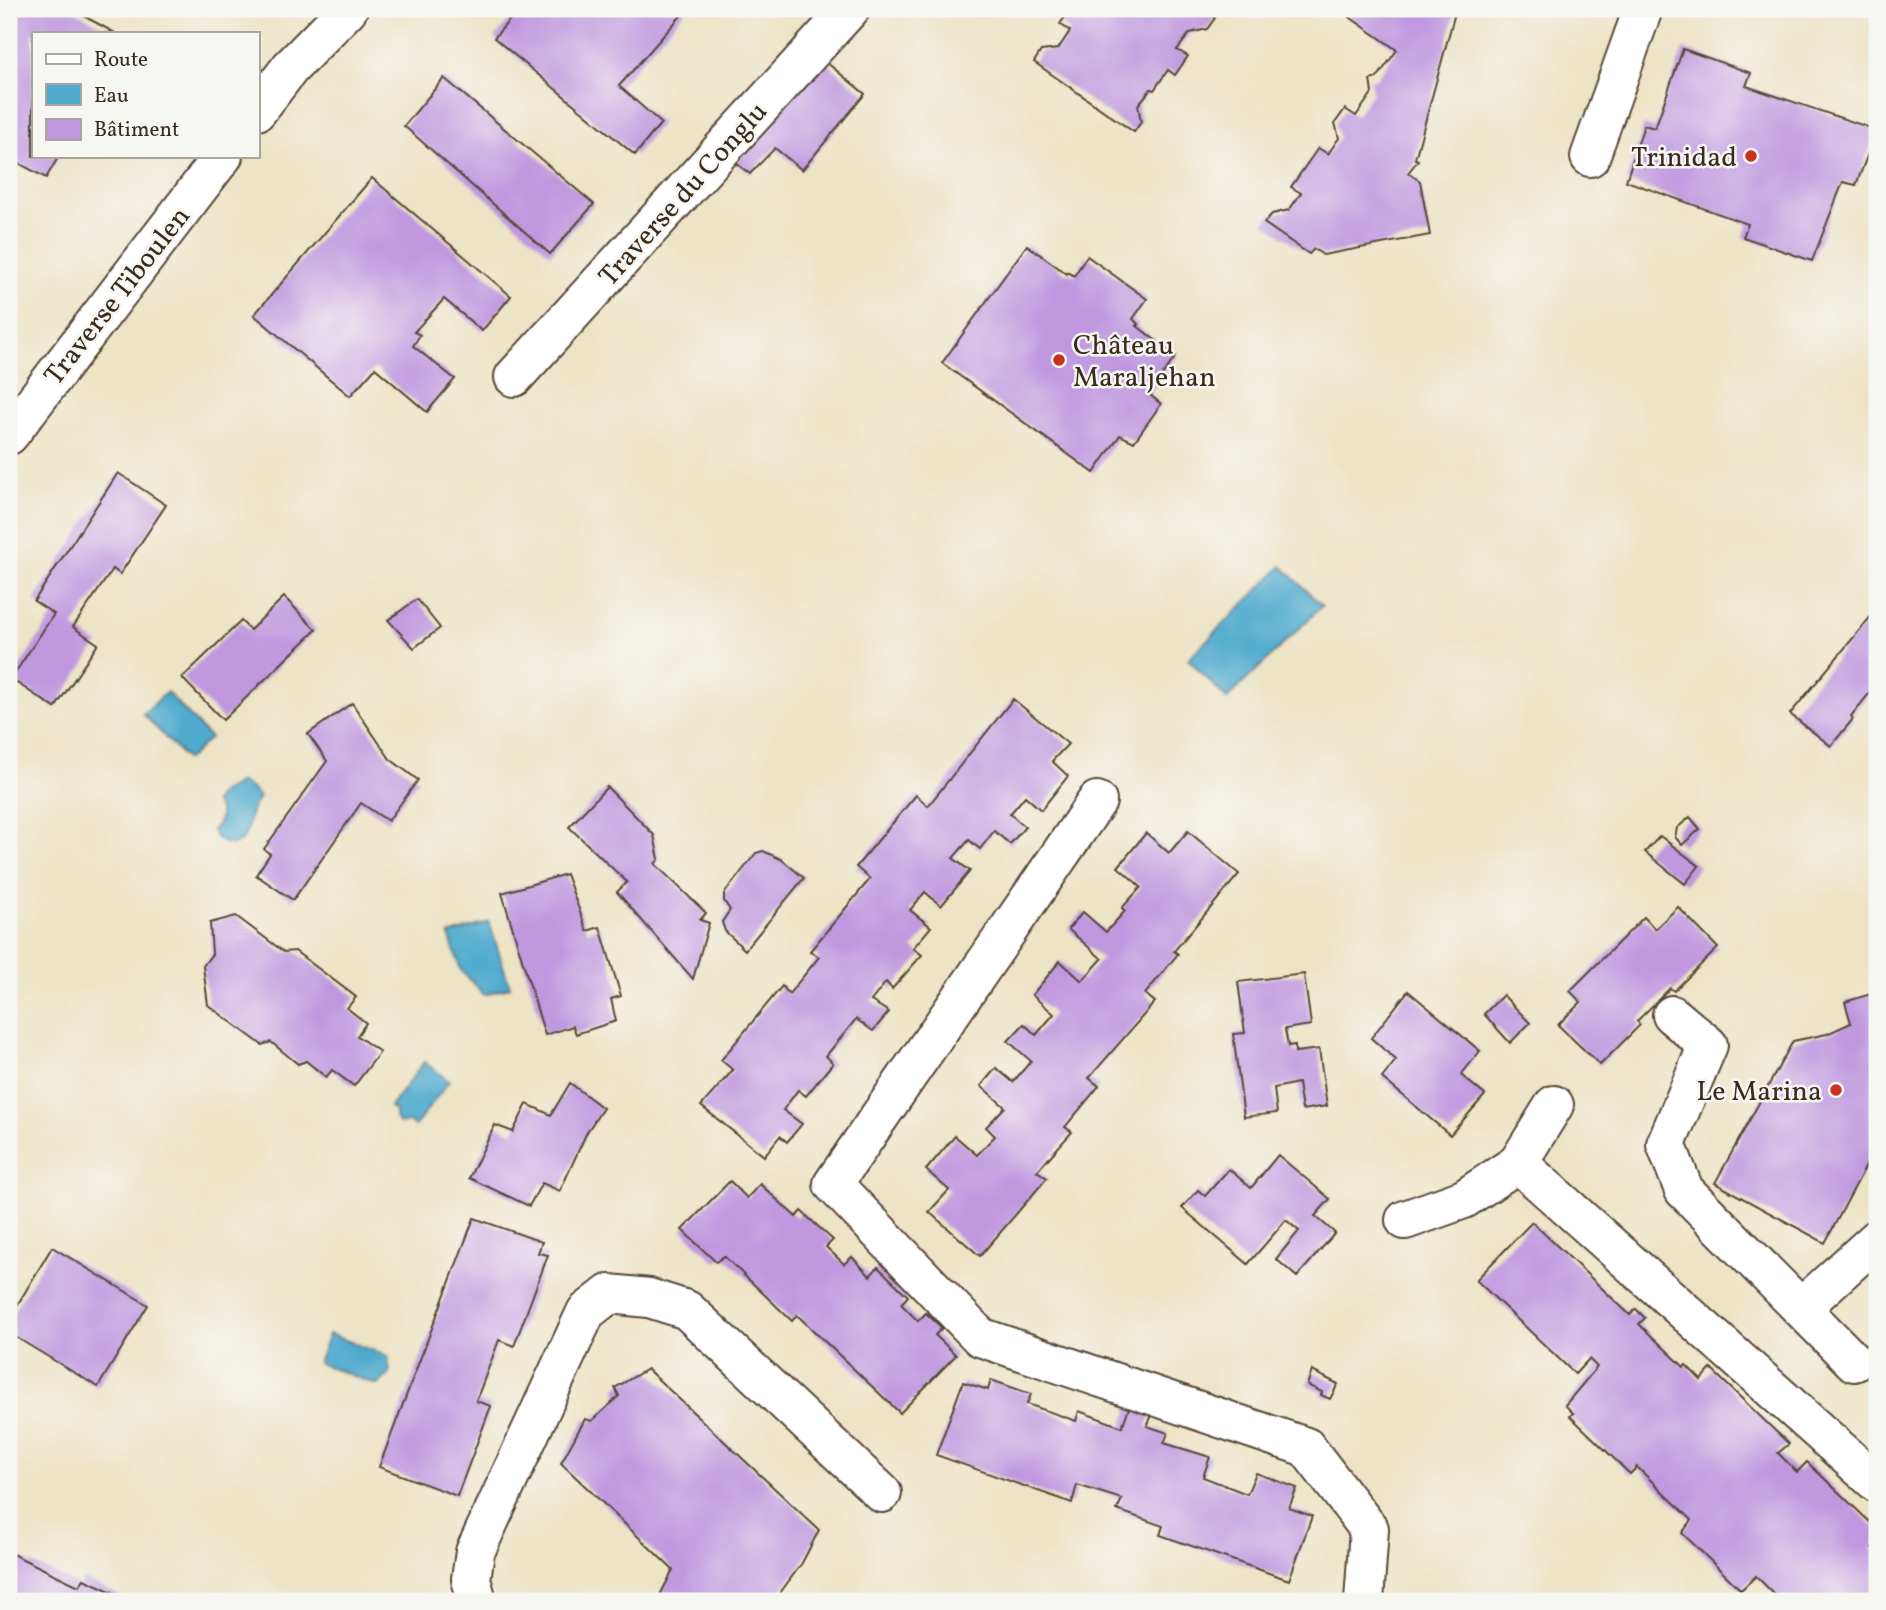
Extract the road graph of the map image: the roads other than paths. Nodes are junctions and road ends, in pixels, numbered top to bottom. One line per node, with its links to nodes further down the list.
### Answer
1 (348, 9): 4 (street)
2 (850, 9): 7 (street, Traverse du Conglu)
3 (1643, 9): 5 (street)
4 (259, 108)
5 (1590, 157)
6 (221, 158): 8 (street, Traverse Tiboulen)
7 (514, 377)
8 (9, 435)
9 (1097, 801): 20 (street)
10 (1672, 1016): 15 (street)
11 (1554, 1105): 12 (street)
12 (1518, 1163): 13 (street); 17 (street)
13 (1405, 1220)
14 (1877, 1239): 15 (street)
15 (1802, 1307): 16 (street)
16 (1854, 1362)
17 (1877, 1483)
18 (882, 1493): 19 (street)
19 (477, 1601)
20 (1364, 1601)

